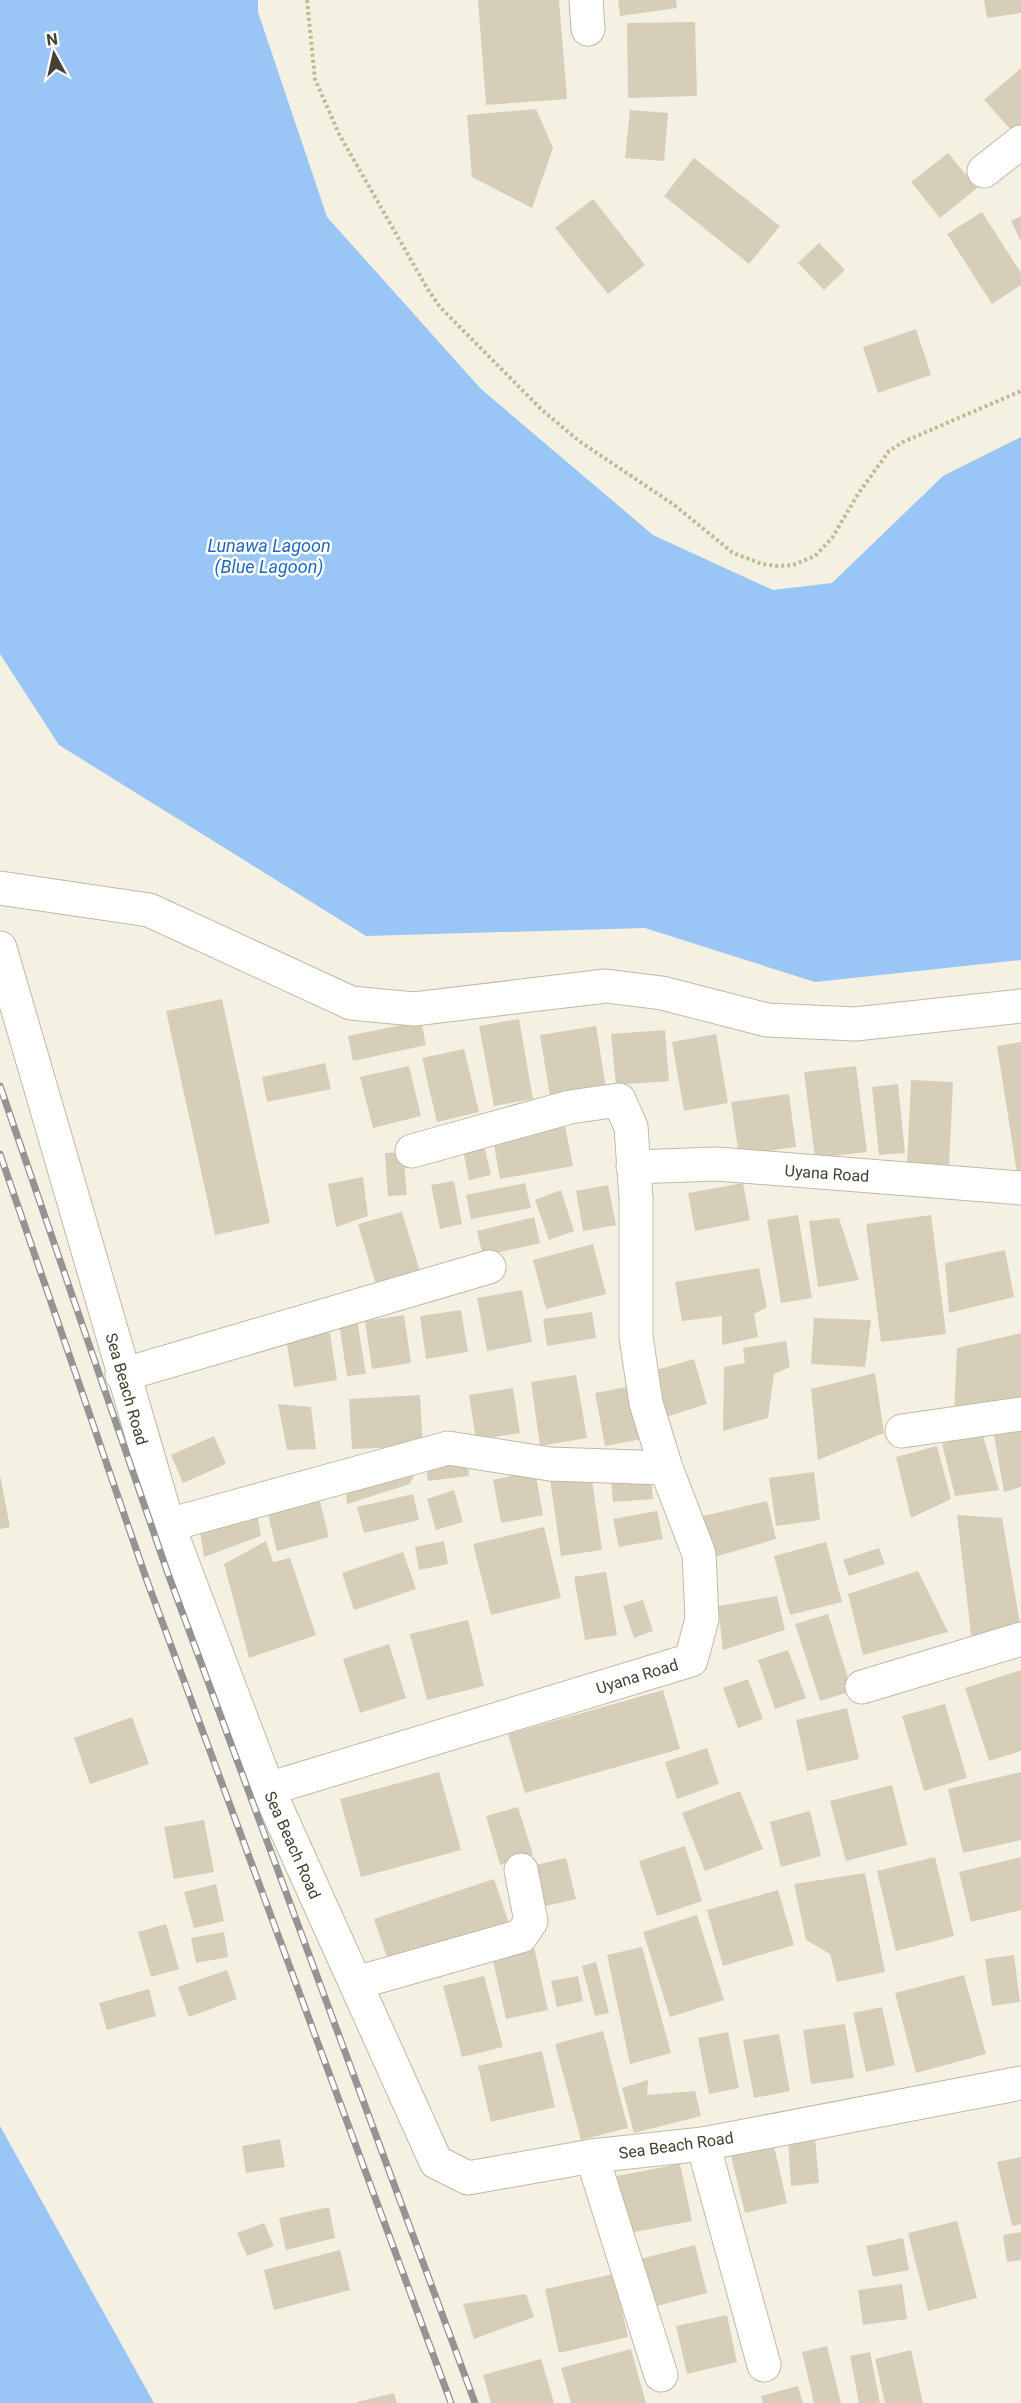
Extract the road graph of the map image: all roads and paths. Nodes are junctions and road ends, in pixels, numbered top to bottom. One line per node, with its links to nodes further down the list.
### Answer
1 (307, 0): 4 (path)
2 (1021, 142): 3 (street)
3 (984, 171)
4 (1021, 391)
5 (0, 888): 7 (street)
6 (0, 948): 12 (street, Sea Beach Road)
7 (1021, 1006)
8 (412, 1151): 9 (street)
9 (634, 1183): 10 (street, Uyana Road); 15 (street, Uyana Road)
10 (1021, 1188)
11 (489, 1267): 12 (street)
12 (122, 1374): 16 (street, Sea Beach Road)
13 (1021, 1414): 14 (street)
14 (902, 1431)
15 (666, 1468): 16 (street); 19 (street, Uyana Road)
16 (168, 1525): 19 (street, Sea Beach Road)
17 (1021, 1639): 18 (street)
18 (861, 1687)
19 (268, 1789): 21 (street, Sea Beach Road)
20 (521, 1870): 21 (street)
21 (356, 1983): 24 (street, Sea Beach Road)
22 (1021, 2083): 23 (street, Sea Beach Road)
23 (703, 2144): 24 (street, Sea Beach Road); 25 (street)
24 (592, 2156): 26 (street)
25 (764, 2365)
26 (661, 2375)

